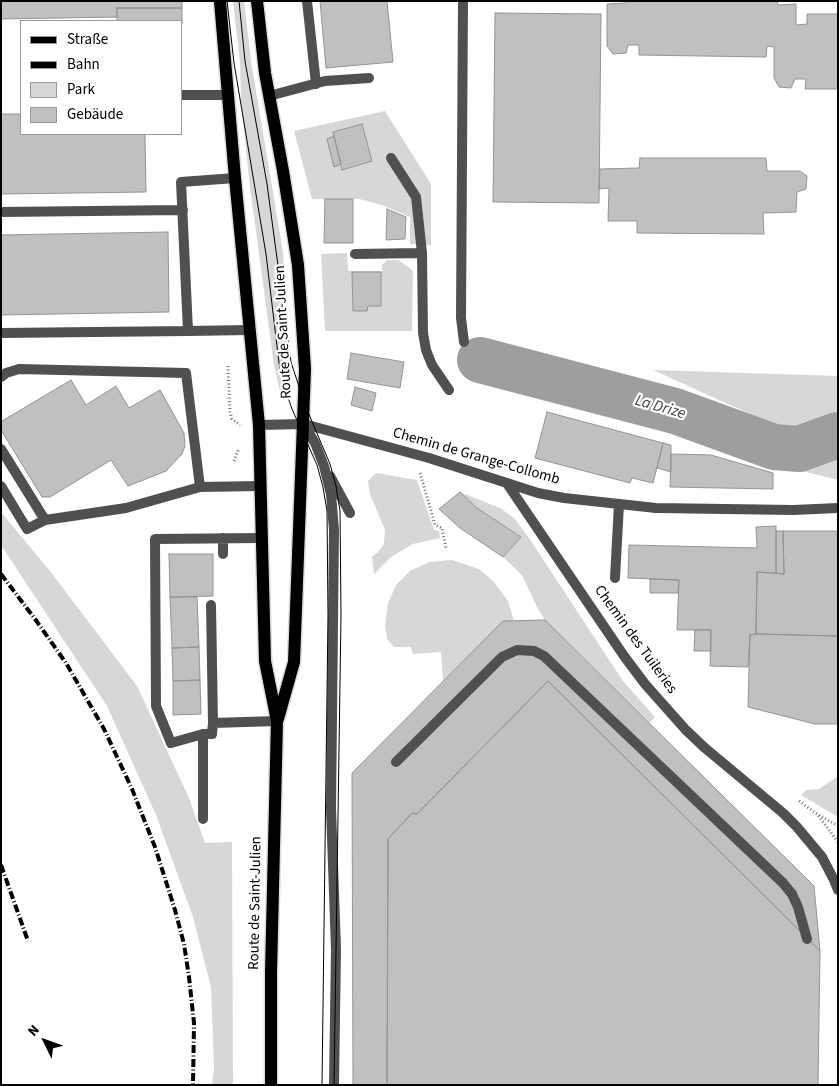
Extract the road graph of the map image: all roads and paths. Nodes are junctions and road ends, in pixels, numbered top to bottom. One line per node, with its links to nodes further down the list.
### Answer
1 (220, 1): 8 (main road, Route de Saint-Julien)
2 (257, 1): 9 (main road, Route de Saint-Julien)
3 (307, 1): 6 (street)
4 (463, 1): 19 (street)
5 (369, 78): 6 (street)
6 (316, 84): 9 (street)
7 (182, 95): 8 (street)
8 (228, 95): 11 (main road, Route de Saint-Julien)
9 (269, 96): 23 (main road, Route de Saint-Julien)
10 (390, 158): 14 (street)
11 (235, 178): 12 (street); 16 (main road, Route de Saint-Julien)
12 (183, 210): 13 (street); 17 (street)
13 (1, 212)
14 (422, 253): 15 (street); 22 (street)
15 (355, 254)
16 (250, 330): 17 (street); 24 (main road, Route de Saint-Julien)
17 (188, 331): 18 (street)
18 (1, 333)
19 (464, 342)
20 (228, 366): 24 (path)
21 (1, 377): 31 (street)
22 (449, 390)
23 (304, 424): 24 (street, Chemin de Grange-Collomb); 26 (street, Chemin de Grange-Collomb); 27 (street); 42 (main road, Route de Saint-Julien)
24 (259, 426): 30 (main road, Route de Saint-Julien)
25 (1, 449): 35 (street)
26 (416, 455): 28 (street, Chemin de Grange-Collomb); 38 (path)
27 (324, 466): 34 (street); 54 (street)
28 (508, 485): 32 (street, Chemin de Grange-Collomb); 51 (street, Chemin des Tuileries)
29 (1, 486): 35 (street)
30 (260, 486): 31 (street); 37 (main road, Route de Saint-Julien)
31 (200, 487): 35 (street)
32 (619, 504): 33 (street, Chemin de Grange-Collomb); 40 (street)
33 (838, 508)
34 (350, 513)
35 (45, 520)
36 (223, 538): 37 (street); 39 (street); 44 (street)
37 (261, 538): 42 (main road, Route de Saint-Julien)
38 (446, 549)
39 (223, 554)
40 (615, 578)
41 (211, 605): 43 (street)
42 (277, 721): 43 (street); 53 (main road, Route de Saint-Julien)
43 (213, 722): 44 (street)
44 (203, 734): 48 (street)
45 (396, 762): 52 (street)
46 (795, 798): 47 (path)
47 (817, 814): 49 (path); 50 (path)
48 (203, 819)
49 (838, 826)
50 (838, 842)
51 (837, 883)
52 (807, 939)
53 (271, 1085)
54 (334, 1085)

